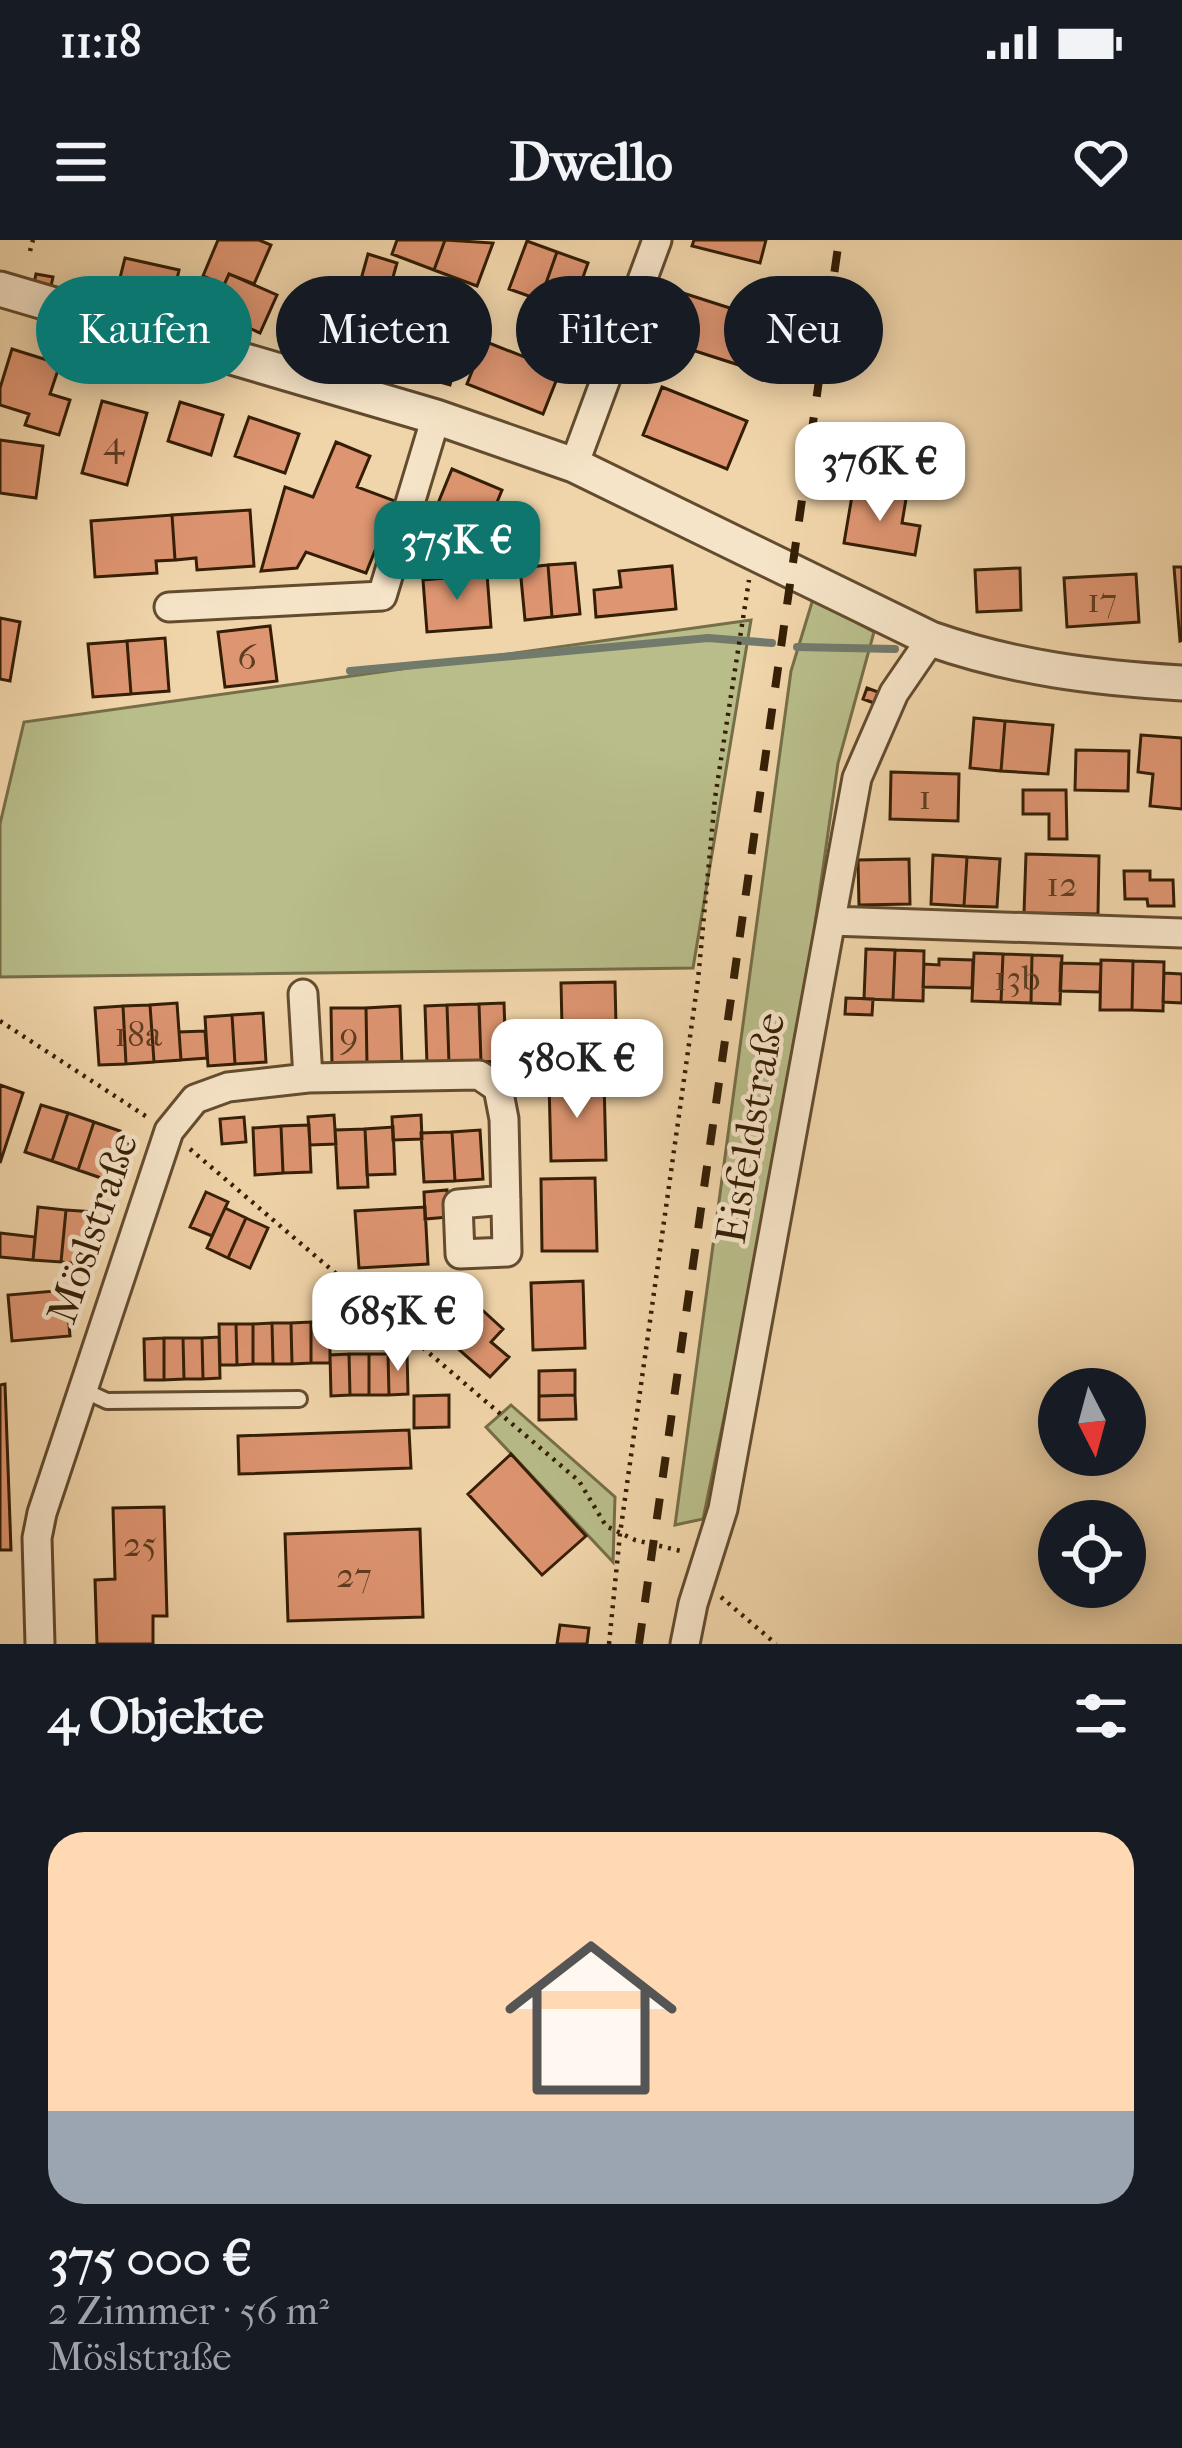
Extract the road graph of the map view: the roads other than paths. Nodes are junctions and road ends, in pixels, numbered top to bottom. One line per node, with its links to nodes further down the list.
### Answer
1 (657, 240): 4 (street)
2 (0, 289): 3 (street)
3 (436, 417): 4 (street); 5 (street)
4 (574, 465): 6 (street)
5 (170, 608)
6 (932, 639): 7 (street); 8 (street, Eisfeldstraße)
7 (1182, 683)
8 (831, 921): 9 (street); 16 (street, Eisfeldstraße)
9 (1182, 932)
10 (303, 994): 11 (street)
11 (308, 1078): 12 (street, Möslstraße); 13 (street, Möslstraße)
12 (506, 1200)
13 (83, 1390): 14 (lane); 15 (street, Möslstraße)
14 (299, 1399)
15 (40, 1644)
16 (685, 1644)

